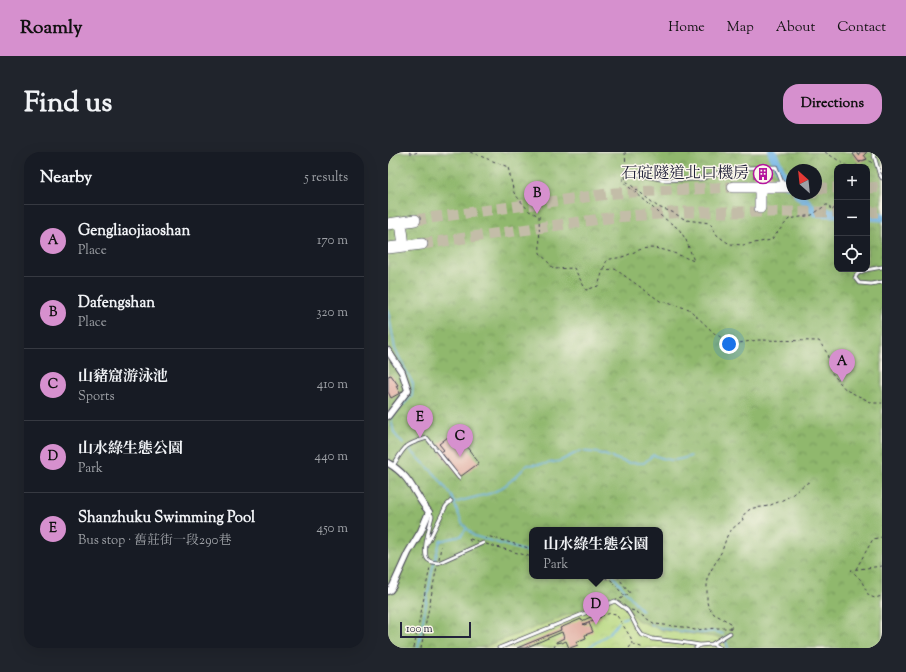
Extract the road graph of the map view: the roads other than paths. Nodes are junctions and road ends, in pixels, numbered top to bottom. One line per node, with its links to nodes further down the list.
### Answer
1 (873, 152): 3 (lane)
2 (626, 172): 4 (lane)
3 (882, 178)
4 (786, 184)
5 (760, 186): 6 (highway); 7 (highway); 8 (highway)
6 (733, 187)
7 (786, 187)
8 (760, 208)
9 (415, 220): 10 (highway)
10 (401, 222): 11 (highway); 13 (highway)
11 (388, 224)
12 (422, 244): 13 (highway)
13 (404, 246): 14 (highway)
14 (388, 248)
15 (882, 267): 16 (lane)
16 (882, 282)
17 (388, 351): 18 (street)
18 (388, 416)
19 (390, 465): 20 (lane); 22 (street)
20 (459, 478)
21 (451, 500): 24 (lane)
22 (429, 512): 24 (lane); 25 (street)
23 (482, 543): 24 (lane)
24 (425, 548)
25 (388, 591)
26 (730, 633): 27 (lane)
27 (712, 644): 28 (lane); 31 (lane)
28 (700, 645): 29 (lane); 30 (lane)
29 (499, 648)
30 (696, 648)
31 (720, 648)

